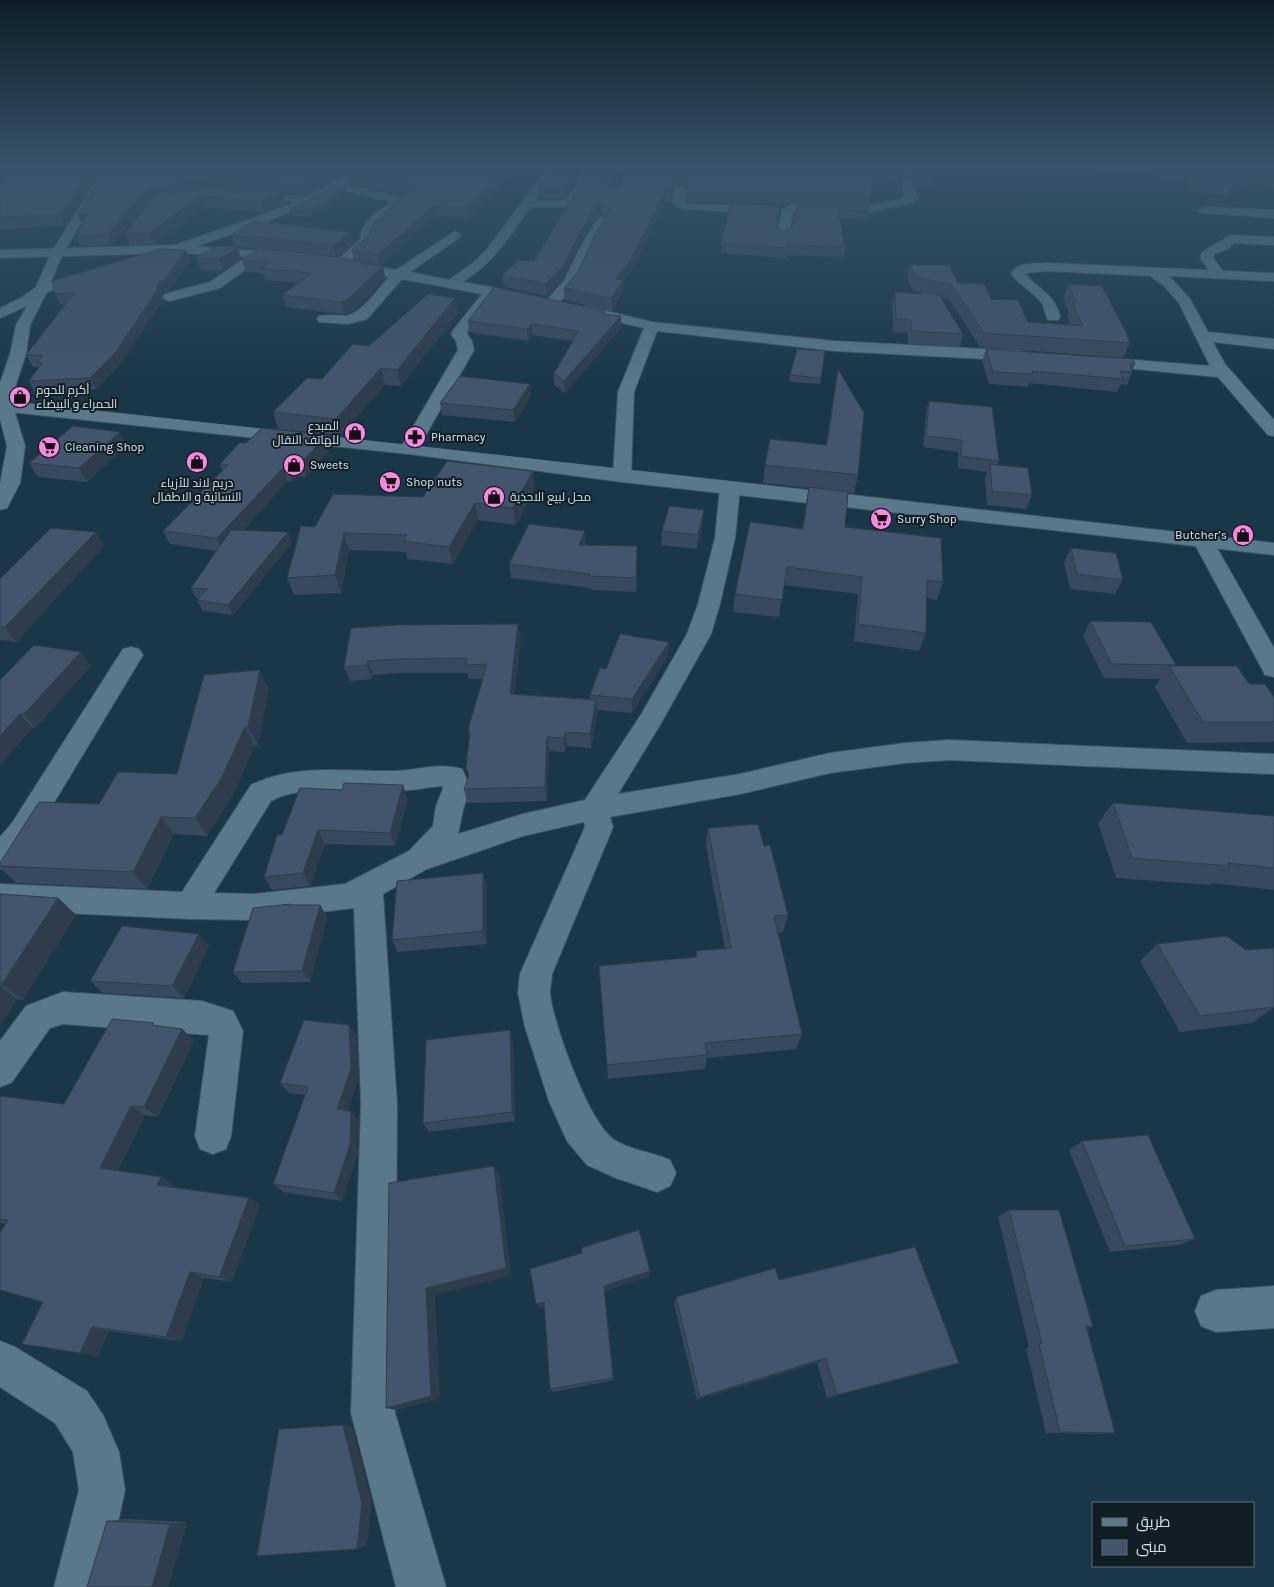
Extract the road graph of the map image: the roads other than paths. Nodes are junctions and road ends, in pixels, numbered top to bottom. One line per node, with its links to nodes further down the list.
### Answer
1 (66, 239): 13 (street)
2 (126, 239): 11 (street)
3 (206, 239): 12 (street)
4 (367, 239): 21 (street)
5 (449, 239): 21 (street)
6 (502, 239): 23 (street)
7 (591, 239): 27 (street)
8 (1231, 239): 20 (street)
9 (1232, 239): 10 (street)
10 (1274, 242)
11 (117, 250): 12 (street); 13 (street)
12 (177, 250): 15 (street); 17 (street)
13 (58, 253): 14 (street); 24 (street)
14 (0, 254)
15 (258, 255): 16 (street); 26 (street)
16 (303, 258)
17 (132, 263)
18 (104, 271): 24 (street)
19 (1154, 272): 20 (street); 29 (street); 32 (street)
20 (1220, 274): 22 (street)
21 (398, 275): 23 (street); 30 (street)
22 (1274, 277)
23 (453, 283): 25 (street)
24 (40, 290): 28 (street); 39 (street)
25 (491, 292): 27 (street); 41 (street)
26 (170, 297)
27 (552, 302): 31 (street)
28 (0, 314)
29 (1053, 318)
30 (324, 319)
31 (652, 326): 35 (street); 42 (street)
32 (1203, 336): 34 (street); 38 (street)
33 (964, 337): 35 (street)
34 (1274, 344)
35 (974, 354): 36 (street)
36 (1034, 357)
37 (1084, 361): 38 (street)
38 (1222, 372): 40 (street)
39 (3, 406): 41 (street); 44 (street)
40 (1274, 431)
41 (409, 449): 42 (street)
42 (622, 476): 43 (street)
43 (730, 488): 45 (street); 50 (street)
44 (0, 504)
45 (1203, 541): 46 (street); 48 (street)
46 (1274, 549)
47 (131, 655): 51 (street)
48 (1274, 670)
49 (1274, 764): 50 (street)
50 (594, 809): 52 (street); 58 (street)
51 (0, 857)
52 (417, 860): 53 (street); 55 (street)
53 (368, 888): 55 (street); 63 (street)
54 (0, 897): 55 (street)
55 (190, 906)
56 (0, 1070): 57 (street)
57 (213, 1136)
58 (657, 1173)
59 (1274, 1307): 60 (street)
60 (1216, 1311)
61 (0, 1362): 62 (street)
62 (79, 1587)
63 (421, 1587)

